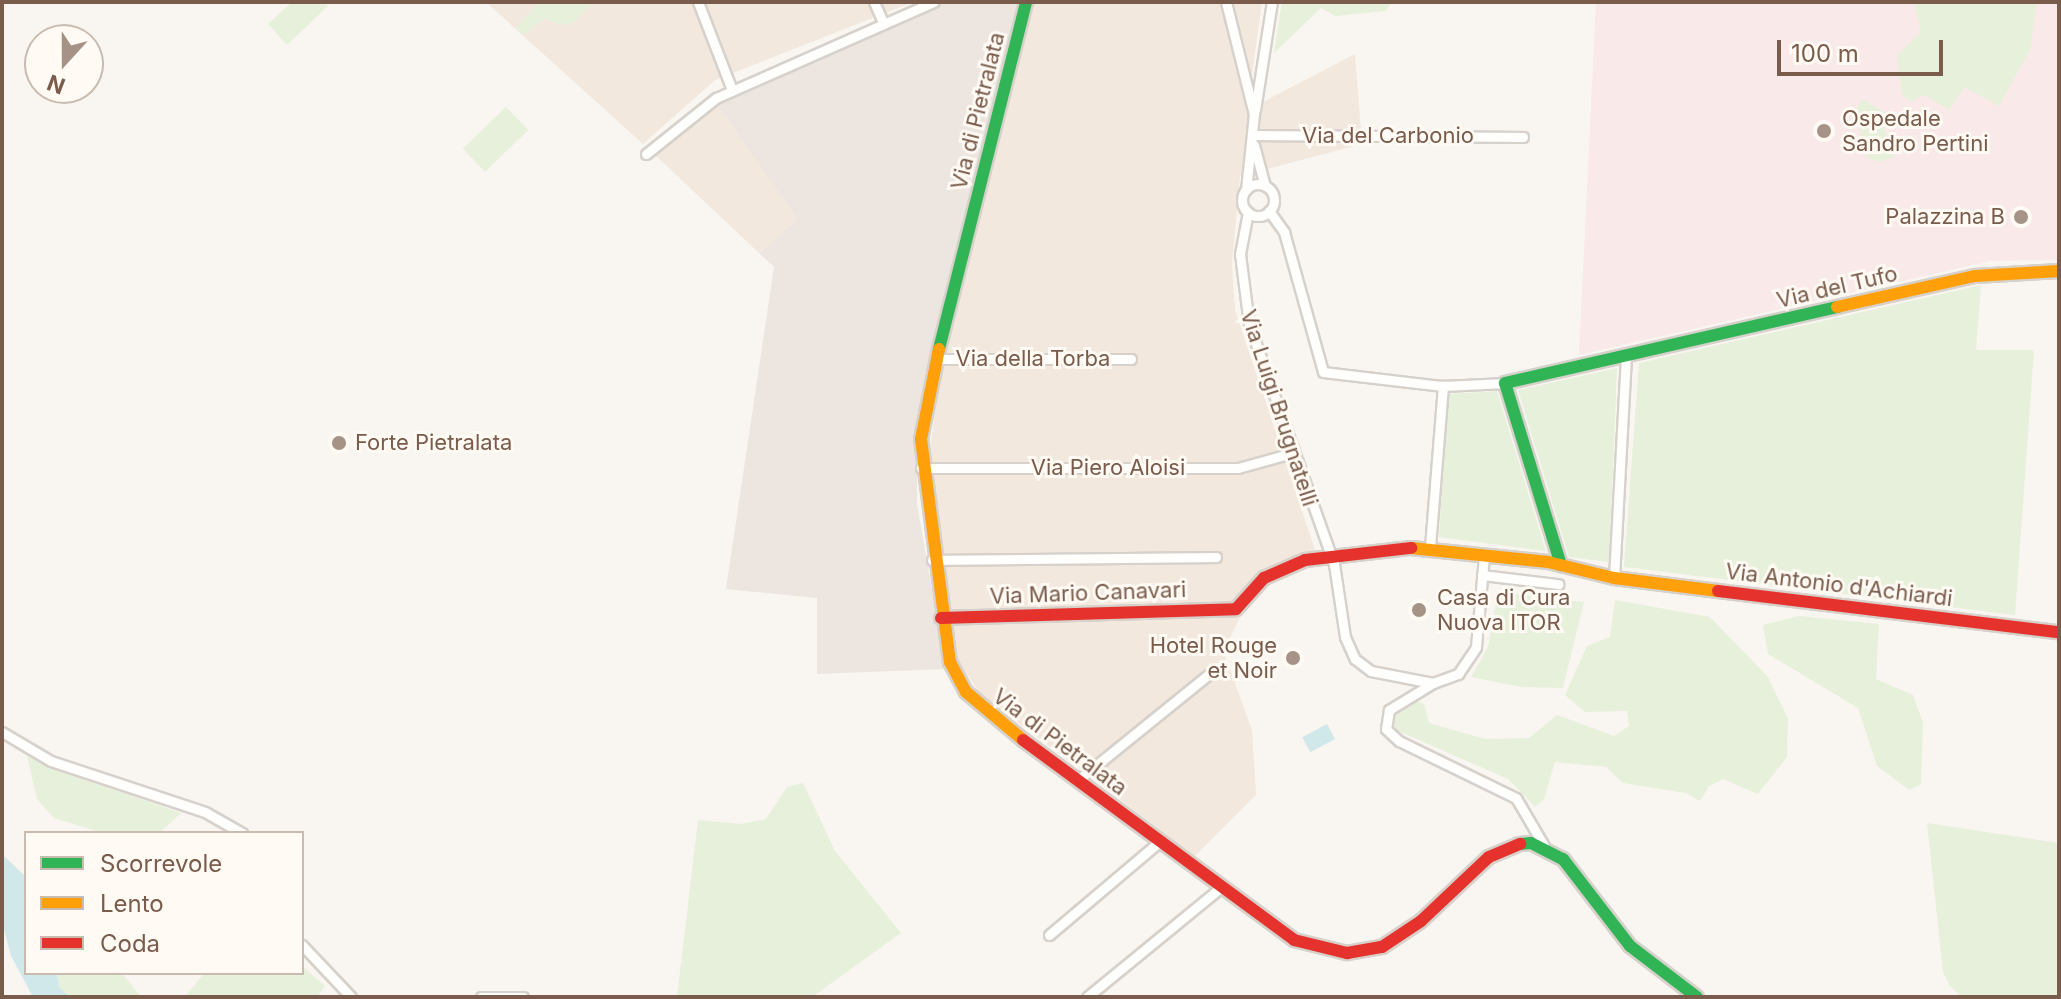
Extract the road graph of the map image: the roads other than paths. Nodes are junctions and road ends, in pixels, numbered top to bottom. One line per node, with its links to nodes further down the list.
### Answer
1 (698, 2): 8 (street)
2 (874, 2): 7 (street)
3 (934, 2): 7 (street)
4 (1026, 2): 19 (street, Via di Pietralata)
5 (1226, 2): 9 (street)
6 (1272, 2): 9 (street)
7 (884, 24): 8 (street)
8 (732, 90): 12 (street)
9 (1254, 114): 11 (street)
10 (1523, 137): 11 (street, Via del Carbonio)
11 (1253, 138): 13 (street); 14 (street)
12 (646, 154)
13 (1265, 186): 14 (street); 15 (street)
14 (1246, 190): 16 (street)
15 (1269, 211): 16 (street); 22 (street)
16 (1248, 212): 23 (street, Via Luigi Brugnatelli)
17 (2059, 271): 18 (street, Via del Tufo)
18 (1626, 355): 21 (street, Via del Tufo); 32 (street)
19 (936, 359): 20 (street, Via della Torba); 24 (street, Via di Pietralata)
20 (1131, 359)
21 (1505, 383): 22 (street); 30 (street)
22 (1443, 386): 25 (street)
23 (1292, 453): 24 (street, Via Piero Aloisi); 26 (street, Via Luigi Brugnatelli)
24 (921, 468): 29 (street, Via di Pietralata)
25 (1430, 547): 26 (street, Via Antonio d'Achiardi); 27 (street, Via Antonio d'Achiardi)
26 (1327, 554): 34 (street, Via Antonio d'Achiardi); 38 (street, Via Luigi Brugnatelli)
27 (1484, 555): 30 (street, Via Antonio d'Achiardi); 31 (street)
28 (1216, 557): 29 (street)
29 (932, 560): 35 (street, Via di Pietralata)
30 (1561, 565): 32 (street, Via Antonio d'Achiardi)
31 (1482, 575): 33 (street); 38 (street)
32 (1614, 578): 36 (street, Via Antonio d'Achiardi)
33 (1558, 584)
34 (1236, 609): 35 (street, Via Mario Canavari)
35 (941, 618): 40 (street, Via di Pietralata)
36 (2059, 632)
37 (1208, 675): 40 (street)
38 (1433, 683): 43 (street)
39 (2, 732): 41 (street)
40 (1077, 781): 42 (street, Via di Pietralata)
41 (238, 831)
42 (1159, 842): 44 (street, Via di Pietralata); 45 (street)
43 (1544, 846): 44 (street, Via di Pietralata); 51 (street)
44 (1220, 888): 50 (street)
45 (1049, 935)
46 (304, 947): 47 (street)
47 (351, 997)
48 (481, 997): 49 (street)
49 (523, 997)
50 (1087, 997)
51 (1697, 997)

